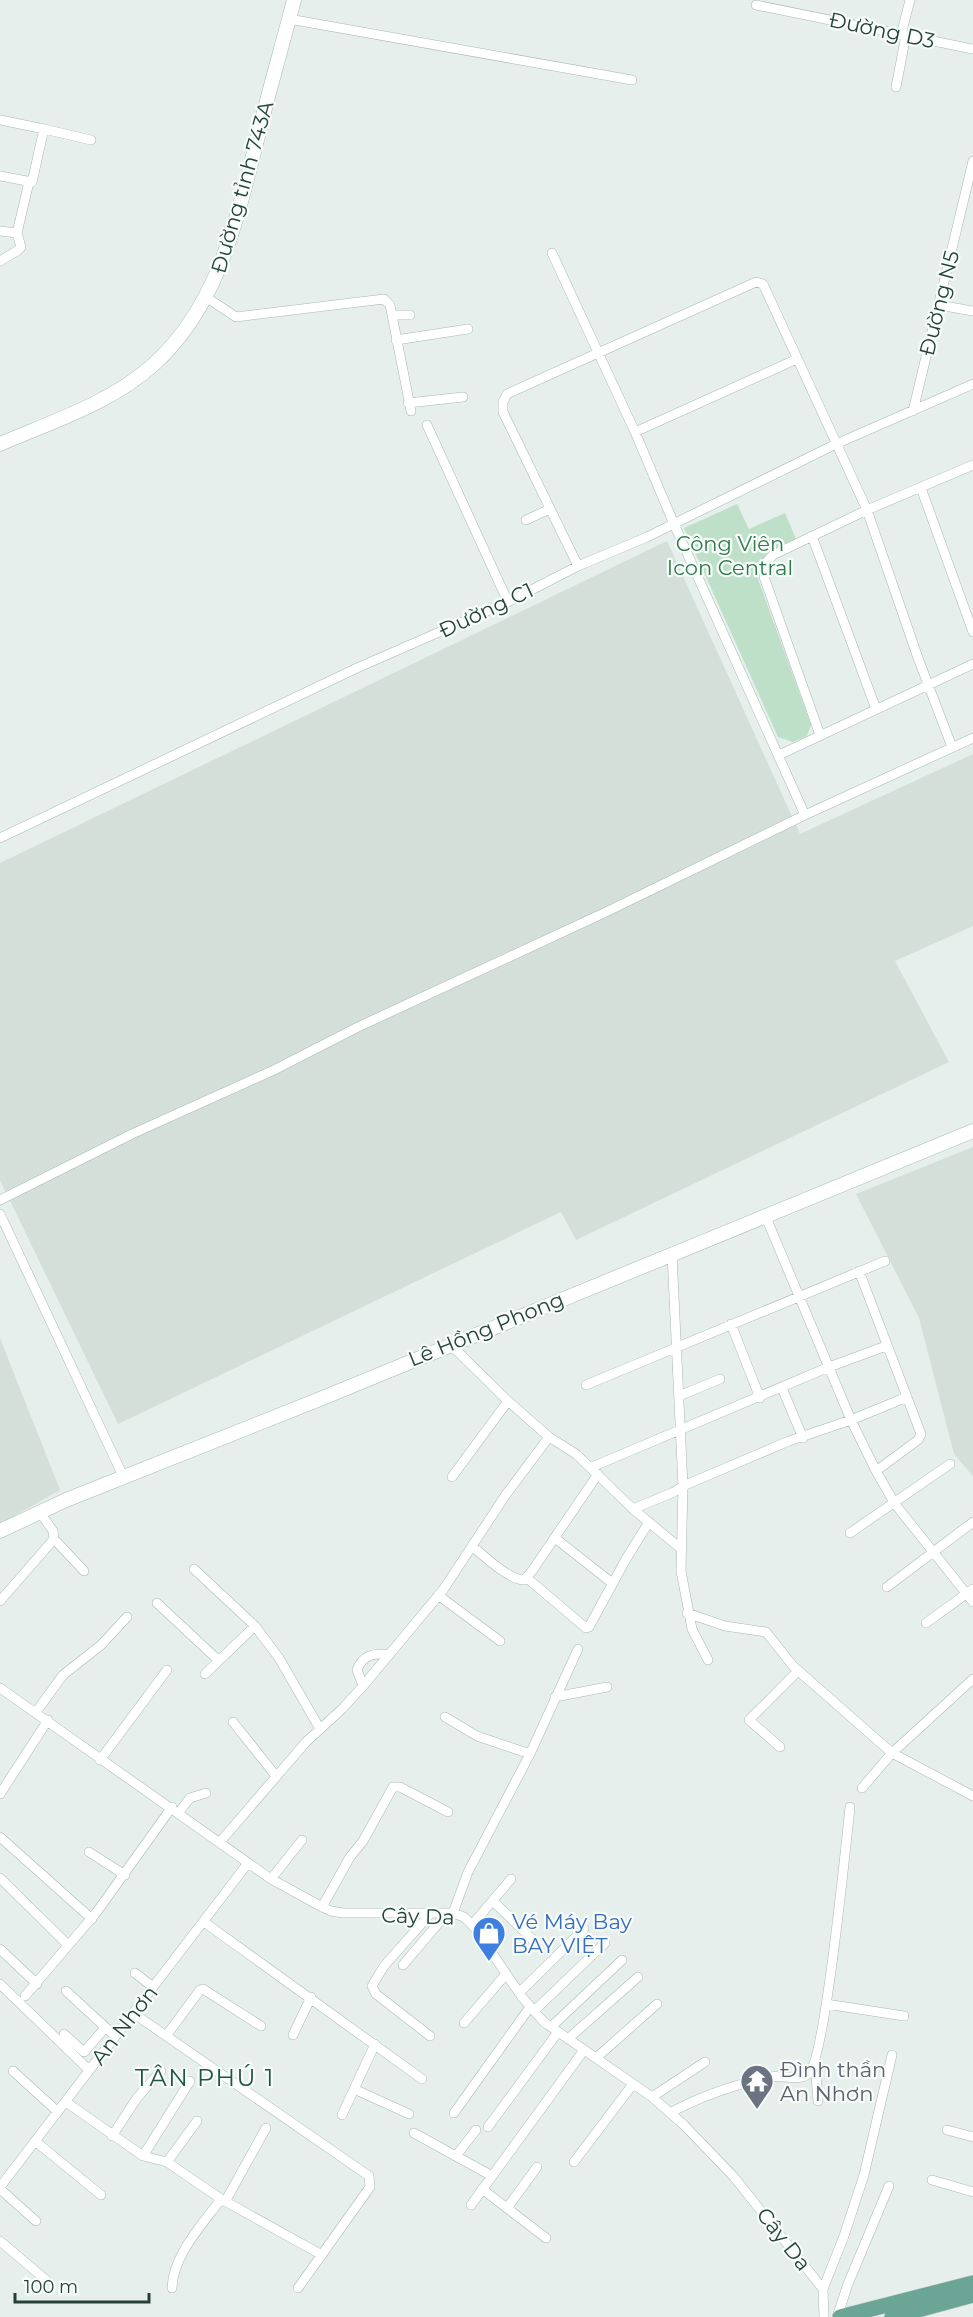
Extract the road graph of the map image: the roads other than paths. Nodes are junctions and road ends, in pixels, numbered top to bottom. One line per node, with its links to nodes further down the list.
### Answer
1 (294, 0): 4 (main road, Đường tỉnh 743A)
2 (910, 0): 5 (street)
3 (756, 4): 5 (street, Đường D3)
4 (289, 19): 7 (street); 19 (main road, Đường tỉnh 743A)
5 (903, 35): 6 (street, Đường D3); 8 (street)
6 (973, 49)
7 (633, 80)
8 (896, 87)
9 (0, 120): 10 (street)
10 (44, 129): 11 (street); 14 (street)
11 (91, 140)
12 (973, 160): 20 (street, Đường N5)
13 (0, 176): 14 (street)
14 (28, 182): 16 (street)
15 (0, 231): 16 (street)
16 (17, 233): 18 (street)
17 (552, 253): 26 (street)
18 (0, 261)
19 (206, 297): 22 (street); 33 (main road, Đường tỉnh 743A)
20 (939, 305): 21 (street); 30 (street, Đường N5)
21 (973, 311)
22 (392, 315): 23 (street); 25 (street)
23 (410, 315)
24 (468, 329): 25 (street)
25 (396, 340): 29 (street)
26 (598, 352): 27 (street); 32 (street); 37 (street)
27 (797, 359): 32 (street); 34 (street)
28 (973, 384): 30 (street, Đường C1)
29 (463, 397)
30 (913, 411): 34 (street, Đường C1)
31 (427, 425): 43 (street)
32 (635, 432): 40 (street)
33 (0, 444)
34 (836, 444): 38 (street); 40 (street, Đường C1)
35 (973, 465): 36 (street)
36 (921, 488): 38 (street); 44 (street)
37 (550, 509): 39 (street); 42 (street)
38 (867, 510): 41 (street); 46 (street)
39 (526, 520)
40 (674, 524): 42 (street, Đường C1); 51 (street)
41 (812, 536): 47 (street); 48 (street)
42 (578, 566): 43 (street, Đường C1)
43 (508, 602): 53 (street, Đường C1)
44 (973, 632)
45 (973, 664): 46 (street)
46 (929, 683): 47 (street); 50 (street)
47 (876, 709): 48 (street)
48 (820, 735): 51 (street)
49 (973, 738): 50 (street)
50 (952, 747): 52 (street)
51 (779, 755): 52 (street)
52 (805, 814): 55 (street)
53 (0, 838)
54 (973, 1131): 57 (main road, Lê Hồng Phong)
55 (0, 1200)
56 (0, 1214): 81 (street)
57 (765, 1215): 58 (main road, Lê Hồng Phong); 61 (street)
58 (672, 1254): 63 (main road, Lê Hồng Phong); 65 (street)
59 (885, 1261): 60 (street)
60 (859, 1271): 61 (street); 64 (street)
61 (800, 1297): 62 (street); 66 (street)
62 (732, 1324): 65 (street); 72 (street)
63 (450, 1344): 73 (street); 81 (main road, Lê Hồng Phong)
64 (886, 1346): 66 (street); 71 (street)
65 (677, 1347): 68 (street); 70 (street)
66 (829, 1367): 69 (street); 74 (street)
67 (720, 1379): 70 (street)
68 (586, 1385)
69 (782, 1388): 72 (street); 77 (street)
70 (679, 1396): 75 (street)
71 (907, 1397): 74 (street); 80 (street)
72 (760, 1398): 75 (street)
73 (508, 1401): 76 (street); 82 (street)
74 (851, 1420): 77 (street); 80 (street)
75 (680, 1432): 79 (street); 83 (street)
76 (549, 1437): 79 (street); 93 (street)
77 (803, 1438): 83 (street)
78 (950, 1464): 84 (street)
79 (595, 1471): 85 (street); 91 (street)
80 (876, 1471): 84 (street)
81 (123, 1476): 86 (main road, Lê Hồng Phong)
82 (452, 1477)
83 (683, 1486): 85 (street); 94 (street)
84 (895, 1504): 90 (street); 95 (street)
85 (633, 1509): 87 (street)
86 (39, 1511): 89 (main road, Lê Hồng Phong); 92 (street)
87 (649, 1522): 94 (street); 99 (street)
88 (973, 1522): 95 (street)
89 (0, 1531)
90 (850, 1533)
91 (555, 1538): 98 (street); 99 (street)
92 (54, 1539): 97 (street); 103 (street)
93 (472, 1546): 98 (street); 102 (street)
94 (680, 1548): 106 (street)
95 (935, 1552): 100 (street); 101 (street)
96 (194, 1569): 109 (street)
97 (84, 1571)
98 (527, 1578): 99 (street)
99 (612, 1583)
100 (887, 1587)
101 (969, 1592): 104 (street); 108 (street)
102 (438, 1595): 110 (street); 112 (street)
103 (0, 1601)
104 (973, 1602)
105 (157, 1603): 113 (street)
106 (687, 1613): 114 (street); 116 (street)
107 (127, 1617): 123 (street)
108 (926, 1623)
109 (255, 1626): 113 (street); 127 (street)
110 (500, 1641)
111 (578, 1649): 122 (street)
112 (388, 1655): 119 (street); 119 (street)
113 (218, 1660): 117 (street)
114 (708, 1660)
115 (167, 1670): 131 (street)
116 (798, 1671): 128 (street); 129 (street)
117 (205, 1674)
118 (973, 1679): 129 (street)
119 (363, 1686): 127 (street)
120 (607, 1687): 122 (street)
121 (0, 1688): 123 (street, Cây Da)
122 (555, 1697): 130 (street)
123 (36, 1712): 125 (street, Cây Da)
124 (445, 1717): 130 (street)
125 (48, 1720): 131 (street, Cây Da); 136 (street)
126 (233, 1722): 132 (street)
127 (320, 1729): 132 (street)
128 (780, 1747)
129 (892, 1753): 133 (street); 134 (street)
130 (530, 1754): 152 (street)
131 (100, 1760): 138 (street, Cây Da)
132 (276, 1776): 142 (street)
133 (862, 1788)
134 (971, 1792)
135 (206, 1793): 138 (street)
136 (0, 1794)
137 (850, 1807): 174 (street)
138 (175, 1810): 142 (street, Cây Da); 145 (street)
139 (448, 1812): 150 (street)
140 (0, 1837): 153 (street)
141 (302, 1840): 147 (street)
142 (220, 1842): 144 (street, Cây Da)
143 (89, 1852): 145 (street)
144 (248, 1863): 147 (street, Cây Da); 154 (street, An Nhơn)
145 (125, 1875): 153 (street)
146 (0, 1878): 159 (street)
147 (271, 1879): 150 (street, Cây Da)
148 (512, 1879): 149 (street)
149 (493, 1901): 155 (street); 157 (street)
150 (322, 1907): 151 (street, Cây Da)
151 (431, 1913): 152 (street, Cây Da); 186 (street)
152 (450, 1913): 155 (street, Cây Da); 162 (street)
153 (92, 1919): 159 (street)
154 (204, 1922): 168 (street, An Nhơn); 172 (street)
155 (472, 1925): 164 (street, Cây Da)
156 (584, 1929): 170 (street)
157 (534, 1941)
158 (605, 1943): 175 (street)
159 (68, 1946): 167 (street)
160 (0, 1949): 167 (street)
161 (622, 1960): 181 (street)
162 (403, 1965)
163 (135, 1973): 168 (street)
164 (507, 1974): 170 (street, Cây Da); 178 (street)
165 (638, 1977): 187 (street)
166 (0, 1984): 194 (street)
167 (37, 1984): 171 (street)
168 (153, 1987): 176 (street, An Nhơn)
169 (66, 1991): 180 (street)
170 (519, 1993): 175 (street, Cây Da)
171 (25, 1996)
172 (311, 1997): 185 (street); 188 (street)
173 (657, 2004): 191 (street)
174 (826, 2004): 177 (street); 193 (street)
175 (532, 2009): 181 (street, Cây Da); 205 (street)
176 (133, 2013): 183 (street, An Nhơn); 184 (street)
177 (904, 2016)
178 (464, 2023)
179 (261, 2026): 184 (street)
180 (105, 2028): 182 (street); 183 (street)
181 (555, 2030): 187 (street, Cây Da); 210 (street)
182 (64, 2034)
183 (116, 2036): 194 (street, An Nhơn)
184 (166, 2036): 236 (street)
185 (293, 2036)
186 (430, 2036)
187 (568, 2039): 189 (street, Cây Da)
188 (375, 2044): 197 (street); 200 (street)
189 (584, 2050): 191 (street, Cây Da); 223 (street)
190 (892, 2055): 241 (street)
191 (596, 2058): 199 (street, Cây Da)
192 (705, 2062): 201 (street)
193 (815, 2064): 203 (street); 206 (street)
194 (89, 2070): 202 (street, An Nhơn)
195 (13, 2071): 204 (street)
196 (160, 2071): 215 (street)
197 (422, 2079)
198 (190, 2081): 218 (street)
199 (633, 2084): 201 (street, Cây Da); 221 (street)
200 (354, 2089): 207 (street); 208 (street)
201 (652, 2097): 206 (street, Cây Da)
202 (66, 2102): 204 (street, An Nhơn); 215 (street)
203 (818, 2102)
204 (58, 2112): 217 (street, An Nhơn)
205 (454, 2113)
206 (670, 2113): 241 (street, Cây Da)
207 (409, 2114)
208 (342, 2115)
209 (197, 2121): 220 (street)
210 (488, 2127)
211 (266, 2128): 230 (street)
212 (476, 2130): 219 (street)
213 (947, 2130): 216 (street)
214 (414, 2133): 219 (street)
215 (112, 2136): 218 (street)
216 (973, 2137)
217 (35, 2141): 226 (street, An Nhơn); 229 (street)
218 (143, 2156): 220 (street)
219 (456, 2156): 223 (street)
220 (167, 2162): 230 (street)
221 (574, 2162)
222 (537, 2168): 232 (street)
223 (492, 2176): 227 (street)
224 (932, 2180): 228 (street)
225 (889, 2186): 245 (street)
226 (0, 2188): 233 (street)
227 (482, 2189): 231 (street); 232 (street)
228 (973, 2192)
229 (101, 2196)
230 (223, 2200): 236 (street); 239 (street)
231 (471, 2205)
232 (507, 2208): 234 (street)
233 (36, 2221)
234 (546, 2238)
235 (0, 2241): 237 (street)
236 (322, 2254): 240 (street)
237 (46, 2280)
238 (973, 2283): 245 (main road)
239 (172, 2288)
240 (298, 2288)
241 (823, 2289): 244 (street, Cây Da)
242 (973, 2295): 243 (main road)
243 (913, 2314): 246 (main road)
244 (824, 2317)
245 (838, 2317)
246 (892, 2317)

